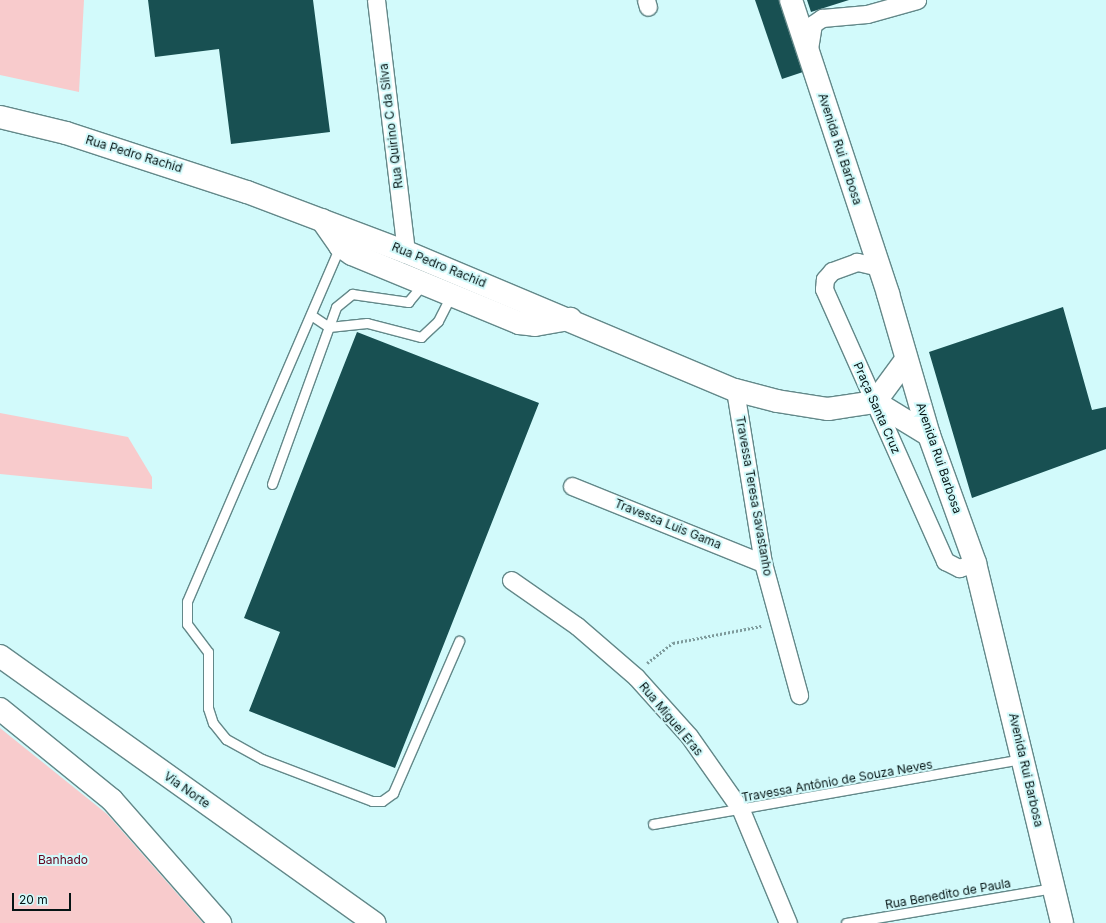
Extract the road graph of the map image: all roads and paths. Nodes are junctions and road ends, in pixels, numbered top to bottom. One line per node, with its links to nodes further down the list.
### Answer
1 (376, 0): 8 (street, Rua Quirino C da Silva)
2 (791, 0): 4 (main road, Avenida Rui Barbosa)
3 (917, 0): 4 (street)
4 (809, 54): 9 (main road, Avenida Rui Barbosa)
5 (0, 117): 6 (main road, Rua Pedro Rachid)
6 (322, 220): 7 (main road); 8 (main road, Rua Pedro Rachid)
7 (340, 246): 10 (main road); 12 (lane)
8 (406, 252): 13 (main road, Rua Pedro Rachid)
9 (879, 268): 15 (main road, Avenida Rui Barbosa); 17 (street, Praça Santa Cruz)
10 (422, 284): 11 (main road); 14 (lane)
11 (451, 296): 13 (main road); 14 (lane)
12 (311, 314): 14 (lane); 25 (lane)
13 (570, 319): 16 (main road, Rua Pedro Rachid)
14 (329, 327): 19 (lane)
15 (906, 360): 17 (main road); 18 (main road, Avenida Rui Barbosa)
16 (735, 390): 17 (main road, Rua Pedro Rachid); 21 (street, Travessa Teresa Savastanho)
17 (875, 402): 18 (main road); 22 (street, Praça Santa Cruz)
18 (929, 435): 22 (main road, Avenida Rui Barbosa)
19 (272, 484)
20 (572, 486): 21 (street, Travessa Luis Gama)
21 (763, 563): 24 (street, Travessa Teresa Savastanho)
22 (975, 563): 30 (main road, Avenida Rui Barbosa)
23 (511, 580): 27 (street, Rua Miguel Eras)
24 (781, 623): 27 (path); 28 (street, Travessa Teresa Savastanho)
25 (459, 640)
26 (0, 656): 35 (main road, Via Norte)
27 (636, 677): 31 (street, Rua Miguel Eras)
28 (799, 695)
29 (0, 709): 34 (main road)
30 (1024, 759): 31 (lane, Travessa Antônio de Souza Neves); 33 (main road, Avenida Rui Barbosa)
31 (741, 810): 32 (lane, Travessa Antônio de Souza Neves); 36 (street, Rua Miguel Eras)
32 (653, 824)
33 (1054, 888): 37 (lane, Rua Benedito de Paula); 38 (main road, Avenida Rui Barbosa)
34 (220, 923)
35 (374, 923)
36 (788, 923)
37 (846, 923)
38 (1062, 923)

